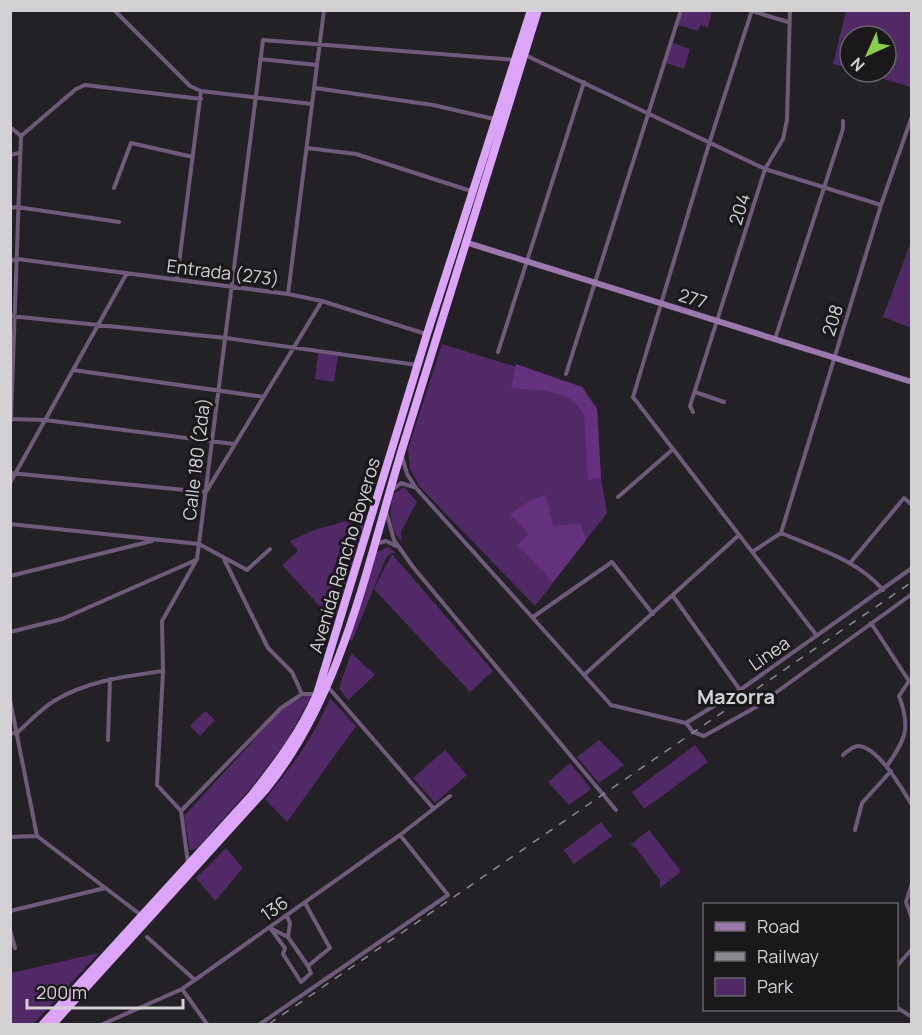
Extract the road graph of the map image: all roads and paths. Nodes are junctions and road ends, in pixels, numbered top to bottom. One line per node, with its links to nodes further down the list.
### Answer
1 (114, 10): 15 (street)
2 (324, 10): 8 (street)
3 (681, 10): 19 (street)
4 (790, 10): 7 (street, 204)
5 (532, 11): 9 (highway, Avenida Rancho Boyeros); 11 (highway, Avenida Rancho Boyeros)
6 (752, 11): 7 (street); 25 (street)
7 (788, 22): 30 (street, 204)
8 (320, 45): 10 (street, Calle 180 (2da)); 11 (street); 12 (street)
9 (524, 54): 13 (street); 38 (highway, Avenida Rancho Boyeros)
10 (260, 59): 12 (street); 16 (street, Calle 180 (2da))
11 (515, 60): 21 (highway, Avenida Rancho Boyeros)
12 (317, 65): 14 (street)
13 (584, 82): 19 (street); 41 (street)
14 (315, 88): 18 (street); 21 (street)
15 (201, 91): 16 (street); 17 (street)
16 (255, 97): 18 (street); 45 (street, Calle 180 (2da))
17 (201, 99): 24 (street); 29 (street)
18 (312, 104): 26 (street)
19 (646, 114): 25 (street); 44 (street)
20 (912, 116): 34 (street, 208)
21 (496, 120): 33 (highway, Avenida Rancho Boyeros)
22 (843, 120): 31 (street)
23 (10, 127): 24 (street)
24 (21, 136): 27 (street)
25 (709, 144): 30 (street); 48 (street)
26 (307, 148): 33 (street); 46 (street)
27 (19, 153): 28 (street); 35 (street)
28 (10, 155)
29 (193, 157): 32 (street); 43 (street)
30 (765, 169): 31 (street); 50 (street, 204)
31 (824, 186): 34 (street); 54 (street)
32 (114, 188)
33 (472, 192): 52 (highway, Avenida Rancho Boyeros)
34 (882, 205): 57 (street, 208)
35 (17, 207): 36 (street); 37 (street); 39 (street)
36 (10, 208)
37 (118, 222)
38 (465, 242): 41 (street, 277); 72 (highway, Avenida Rancho Boyeros)
39 (17, 259): 40 (street, Entrada (273)); 42 (street, Entrada (273)); 49 (street)
40 (10, 261)
41 (528, 262): 44 (street, 277); 56 (street)
42 (127, 273): 43 (street, Entrada (273)); 51 (street)
43 (177, 279): 45 (street, Entrada (273))
44 (593, 283): 48 (street, 277); 61 (street)
45 (233, 287): 46 (street, Entrada (273)); 53 (street, Calle 180 (2da))
46 (288, 294): 47 (street, Entrada (273))
47 (322, 301): 52 (street, Entrada (273)); 55 (street)
48 (660, 304): 50 (street, 277); 73 (street)
49 (13, 315): 51 (street); 59 (street)
50 (718, 322): 54 (street, 277); 64 (street, 204)
51 (99, 323): 53 (street); 60 (street)
52 (427, 334): 58 (highway, Avenida Rancho Boyeros)
53 (226, 338): 55 (street); 63 (street, Calle 180 (2da))
54 (775, 339): 57 (street, 277)
55 (294, 348): 58 (street); 65 (street)
56 (498, 352)
57 (834, 357): 62 (street, 277); 84 (street, 208)
58 (417, 365): 111 (highway, Avenida Rancho Boyeros)
59 (12, 368): 68 (street)
60 (72, 370): 63 (street); 69 (street)
61 (566, 374)
62 (912, 382)
63 (218, 390): 65 (street); 70 (street, Calle 180 (2da))
64 (694, 392): 66 (street); 67 (street, 204)
65 (264, 397): 71 (street)
66 (724, 402)
67 (693, 412)
68 (11, 419): 69 (street)
69 (45, 420): 70 (street); 74 (street)
70 (212, 441): 71 (street); 78 (street, Calle 180 (2da))
71 (234, 444): 78 (street)
72 (402, 447): 77 (street); 79 (highway, Avenida Rancho Boyeros)
73 (672, 450): 80 (street); 85 (street)
74 (16, 471): 75 (street); 76 (street); 78 (street)
75 (10, 473)
76 (10, 483)
77 (416, 488): 79 (street); 101 (street)
78 (206, 492): 87 (street, Calle 180 (2da))
79 (389, 496): 82 (highway, Avenida Rancho Boyeros)
80 (618, 497)
81 (912, 505): 94 (street)
82 (385, 507): 88 (highway, Avenida Rancho Boyeros); 90 (street)
83 (10, 524): 86 (street)
84 (781, 533): 91 (street); 94 (street)
85 (739, 535): 91 (street); 98 (street)
86 (156, 540): 87 (street); 96 (street)
87 (199, 544): 92 (street); 93 (street, Calle 180 (2da))
88 (374, 544): 90 (street); 108 (highway, Avenida Rancho Boyeros)
89 (270, 549): 92 (street)
90 (399, 549): 125 (street)
91 (752, 552): 104 (street)
92 (223, 557): 110 (street)
93 (197, 559): 103 (street); 105 (street, Calle 180 (2da))
94 (850, 563): 97 (street)
95 (912, 568): 97 (street, Linea)
96 (10, 576)
97 (883, 590): 104 (street, Linea)
98 (673, 596): 100 (street); 109 (street)
99 (911, 596): 102 (street, Linea)
100 (653, 614): 101 (street); 106 (street)
101 (533, 617): 106 (street)
102 (871, 623): 113 (street, Linea); 114 (street)
103 (10, 632)
104 (818, 636): 109 (street, Linea)
105 (163, 670): 107 (street); 126 (street, Calle 180 (2da))
106 (584, 675): 113 (street)
107 (110, 679): 115 (street); 118 (street)
108 (328, 687): 124 (street); 152 (highway, Avenida Rancho Boyeros)
109 (740, 690): 113 (street, Linea)
110 (302, 694): 111 (street); 126 (street)
111 (317, 694): 131 (highway, Avenida Rancho Boyeros)
112 (10, 700): 115 (street)
113 (686, 723)
114 (906, 731): 117 (street); 120 (street)
115 (18, 732): 116 (street); 129 (street)
116 (10, 734)
117 (912, 736)
118 (108, 740)
119 (843, 755): 120 (street)
120 (887, 766): 121 (street)
121 (891, 771): 123 (street); 127 (street)
122 (450, 796): 124 (street, 136)
123 (912, 805)
124 (434, 809): 128 (street, 136)
125 (616, 810)
126 (181, 811): 131 (street)
127 (855, 830)
128 (400, 835): 134 (street, 136); 155 (street)
129 (37, 836): 130 (street); 133 (street)
130 (10, 837)
131 (188, 864): 136 (highway, Avenida Rancho Boyeros)
132 (912, 883): 138 (street)
133 (105, 888): 135 (street); 136 (street)
134 (304, 903): 137 (street, 136); 145 (street)
135 (10, 910)
136 (141, 915): 151 (highway, Avenida Rancho Boyeros)
137 (287, 916): 139 (street, 136); 142 (street)
138 (912, 919)
139 (270, 928): 142 (street); 145 (street); 147 (street, 136)
140 (10, 930): 143 (street)
141 (147, 937): 147 (street)
142 (288, 937): 145 (street)
143 (15, 948)
144 (912, 950): 146 (street)
145 (308, 966)
146 (898, 966)
147 (195, 980): 148 (street, 136)
148 (182, 989): 153 (street, 136); 154 (street)
149 (898, 1008): 150 (street)
150 (912, 1017)
151 (43, 1024)
152 (52, 1024)
153 (103, 1024)
154 (207, 1024)
155 (260, 1024)

